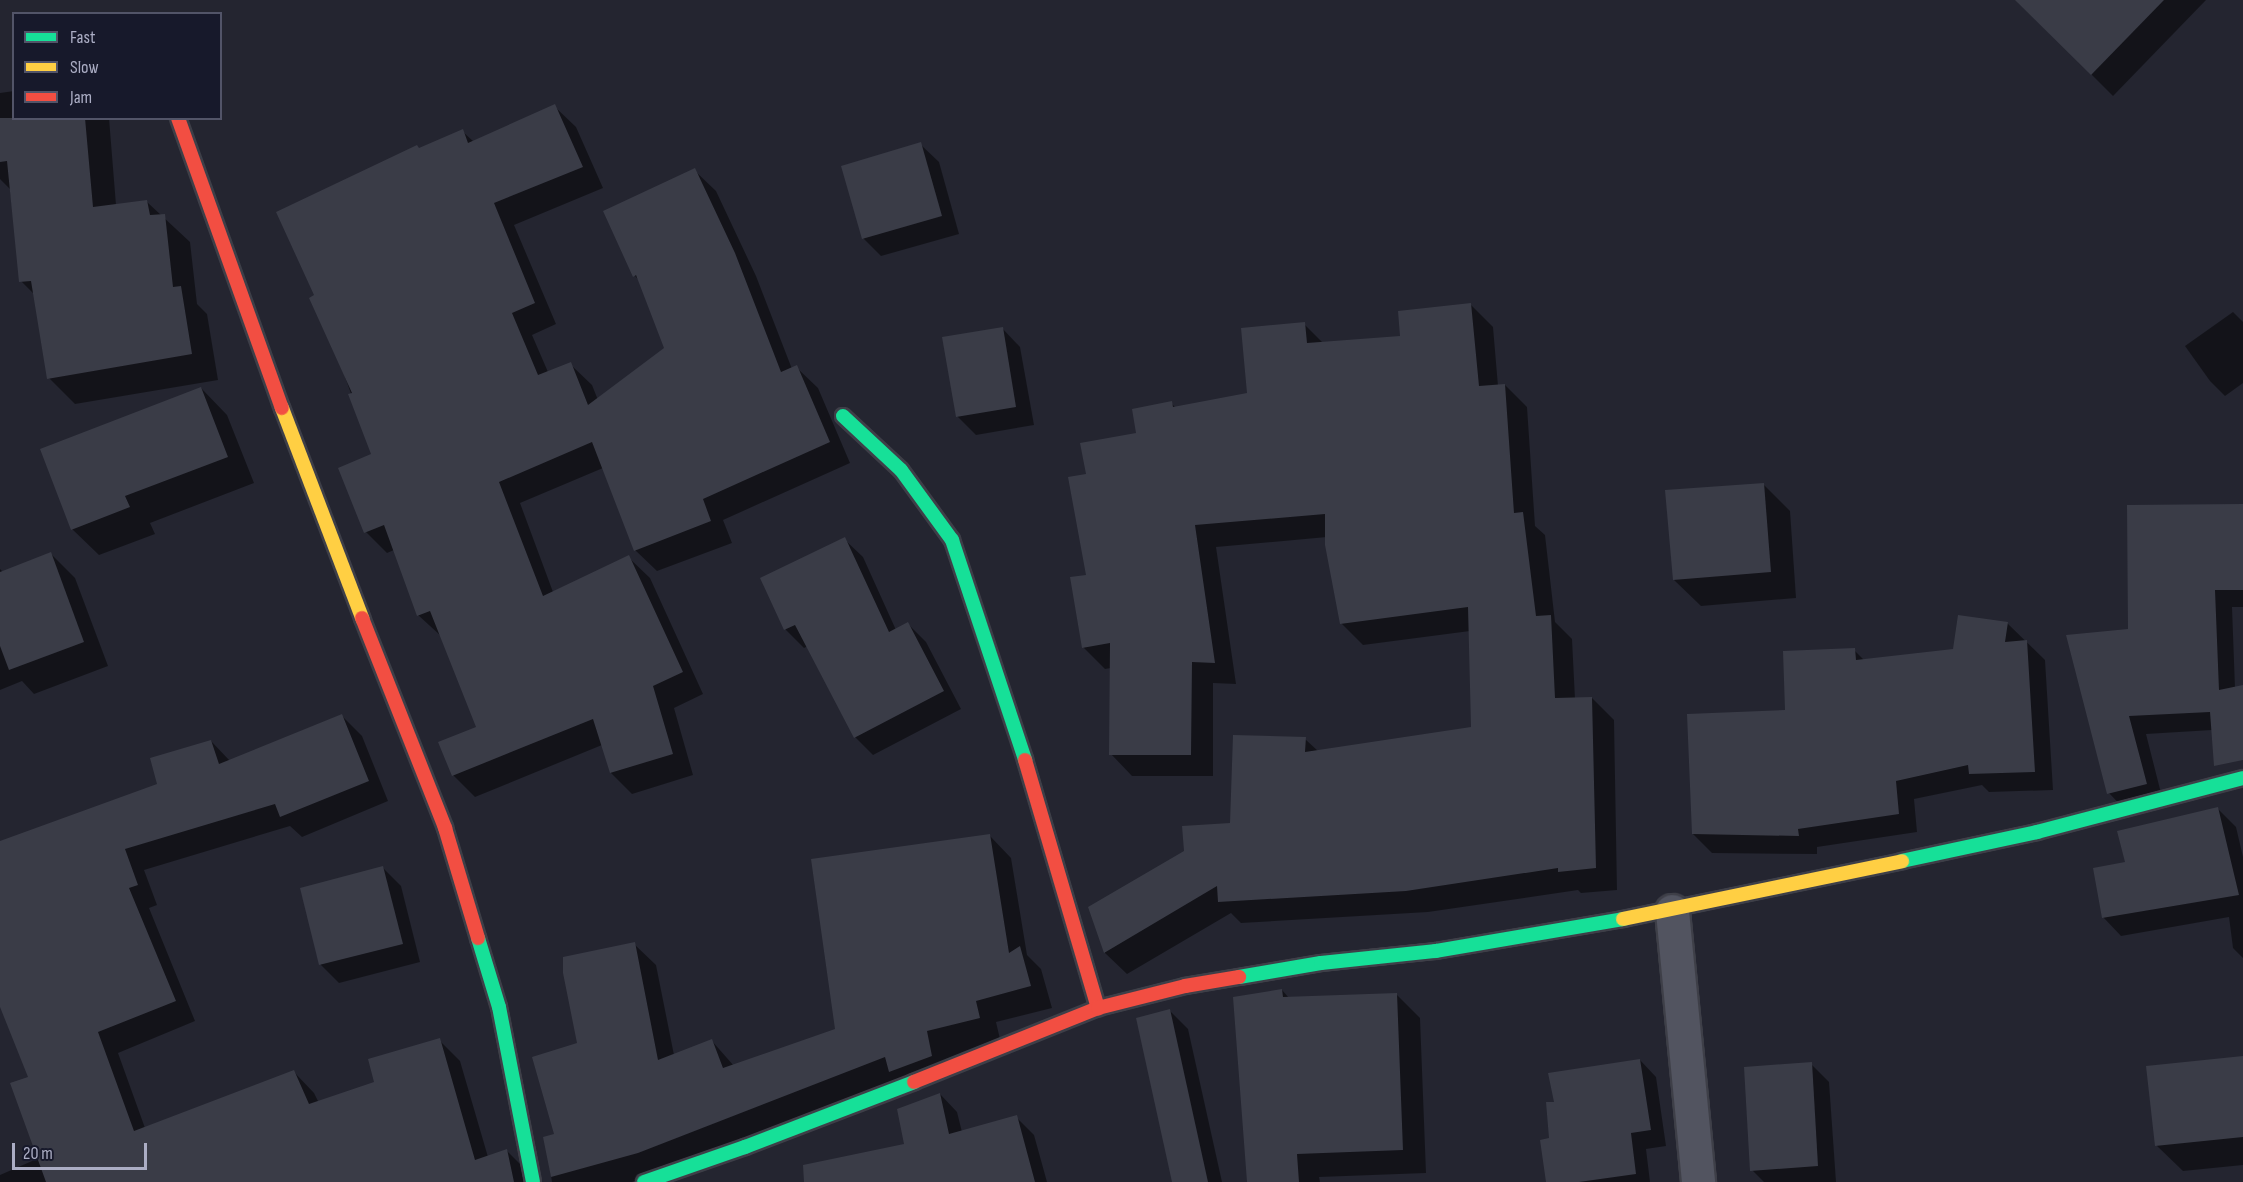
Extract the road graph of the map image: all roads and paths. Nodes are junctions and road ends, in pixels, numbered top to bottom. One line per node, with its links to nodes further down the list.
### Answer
1 (179, 120): 6 (street)
2 (843, 416): 5 (street)
3 (2243, 778): 4 (street)
4 (1672, 911): 5 (street); 8 (street)
5 (1098, 1008): 7 (street)
6 (533, 1182)
7 (644, 1182)
8 (1698, 1182)

